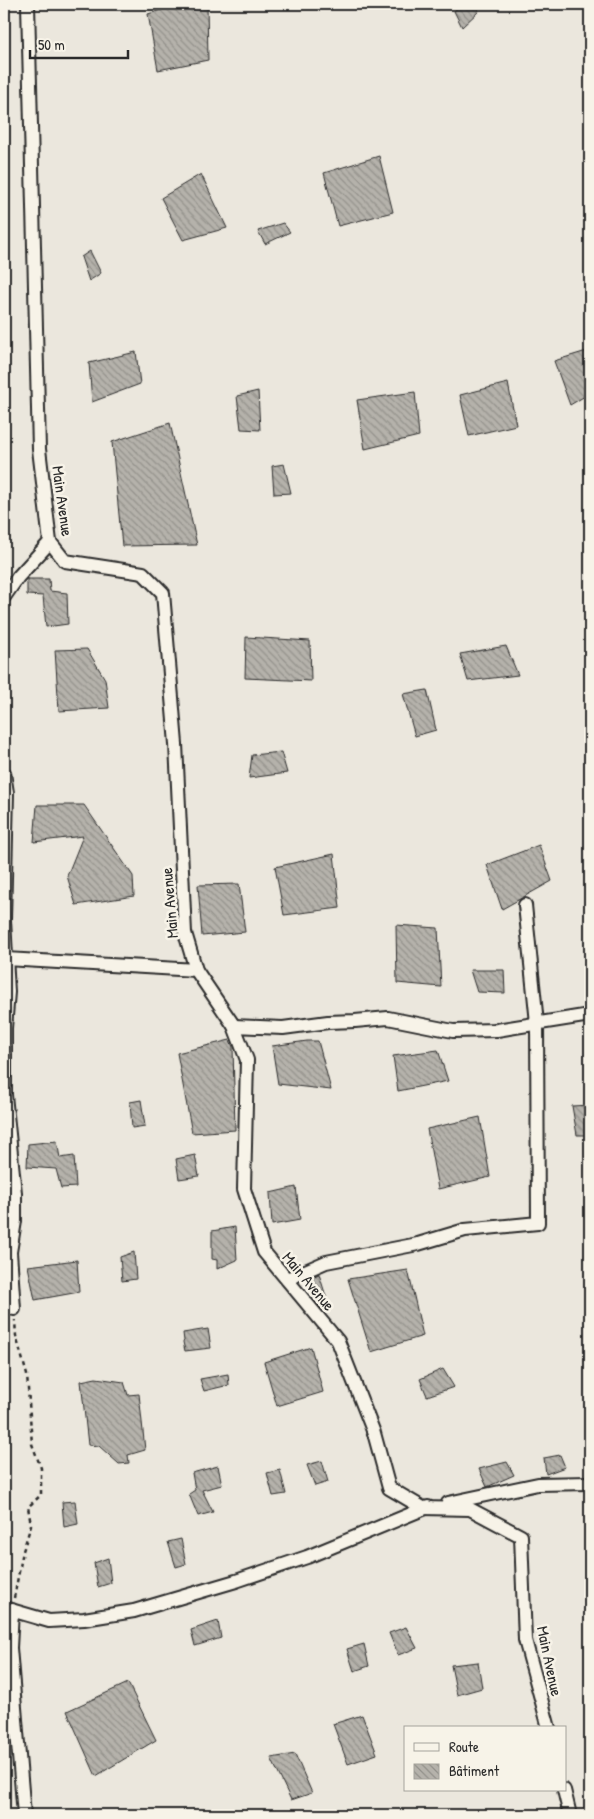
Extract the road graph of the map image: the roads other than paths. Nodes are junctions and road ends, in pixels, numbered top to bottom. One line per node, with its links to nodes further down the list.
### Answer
1 (28, 4): 2 (street, Main Avenue)
2 (50, 542): 3 (street); 7 (street, Main Avenue)
3 (4, 597)
4 (4, 772): 6 (street)
5 (525, 905): 9 (street)
6 (6, 959): 7 (street); 12 (street)
7 (196, 970): 10 (street, Main Avenue)
8 (590, 1015): 9 (street)
9 (537, 1023): 10 (street); 11 (street)
10 (234, 1026): 11 (street, Main Avenue)
11 (287, 1279): 14 (street, Main Avenue)
12 (14, 1308)
13 (590, 1483): 14 (street)
14 (423, 1508): 15 (street); 16 (street, Main Avenue)
15 (8, 1609): 18 (street)
16 (548, 1726)
17 (564, 1792): 19 (street)
18 (24, 1815)
19 (570, 1815)

